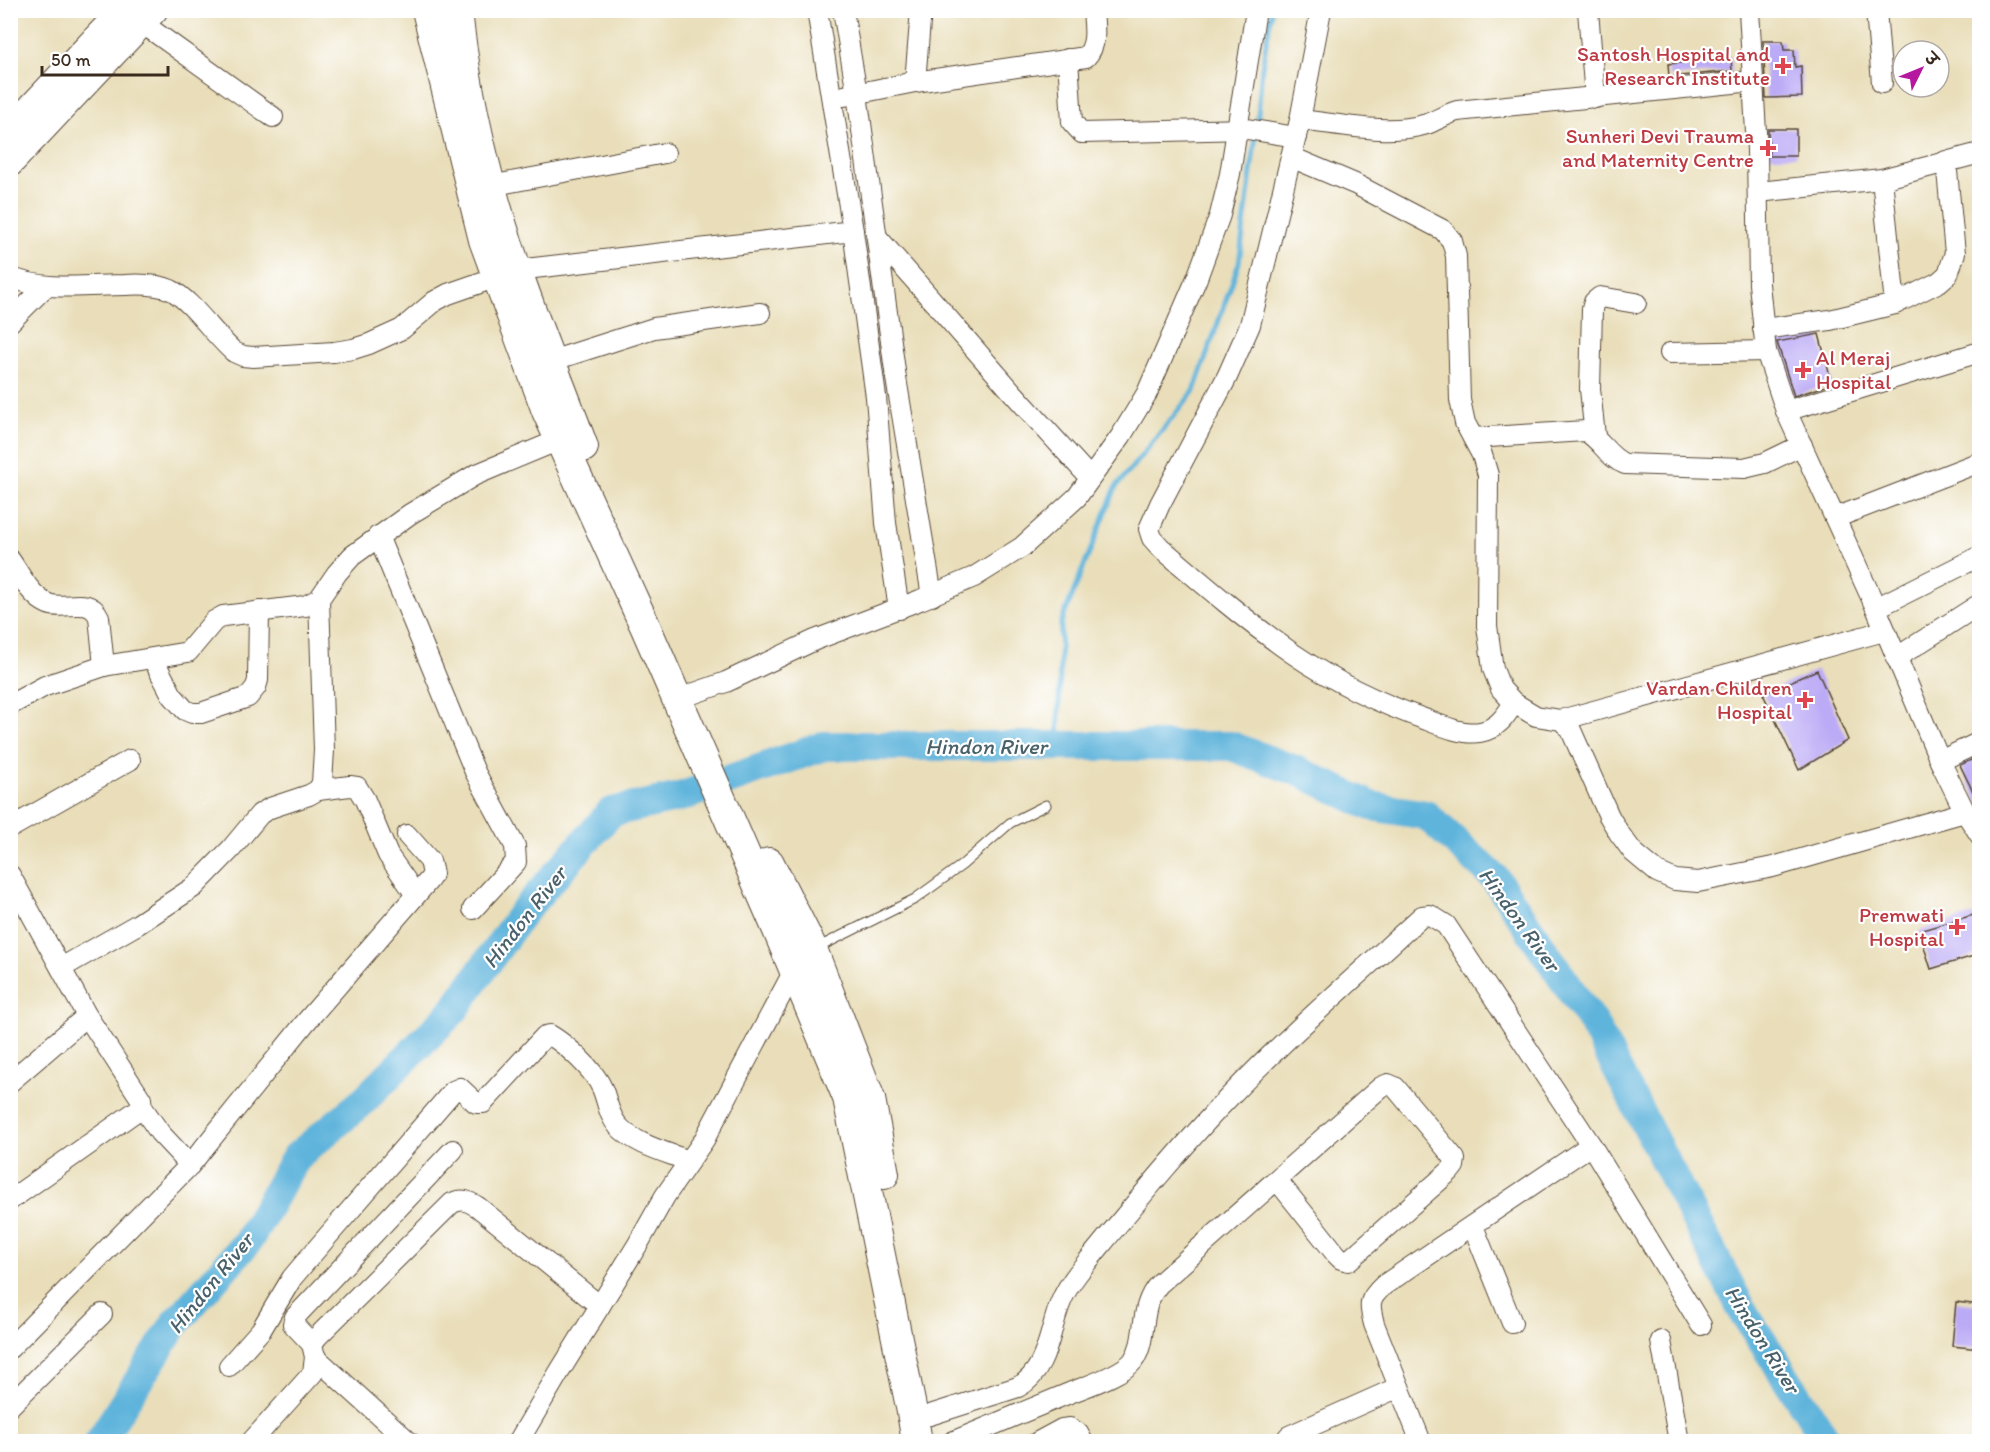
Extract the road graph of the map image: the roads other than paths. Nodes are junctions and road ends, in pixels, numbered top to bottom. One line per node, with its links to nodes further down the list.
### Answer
1 (427, 10): 33 (main road)
2 (457, 10): 29 (main road)
3 (817, 10): 17 (street)
4 (843, 10): 17 (street)
5 (921, 10): 15 (street)
6 (1093, 10): 13 (street)
7 (1256, 10): 20 (street)
8 (1322, 10): 22 (street)
9 (1588, 10): 18 (street)
10 (1749, 10): 14 (street)
11 (1876, 10): 16 (street)
12 (139, 15): 19 (street); 21 (main road); 27 (main road)
13 (1068, 59): 15 (street); 20 (street)
14 (1753, 81): 18 (street); 30 (street)
15 (915, 82): 17 (street)
16 (1882, 83)
17 (844, 96): 31 (street); 32 (street)
18 (1595, 98): 22 (street)
19 (273, 117)
20 (1241, 129): 22 (street); 51 (street)
21 (10, 130)
22 (1294, 131): 25 (street)
23 (665, 153): 29 (street)
24 (1980, 153): 26 (street)
25 (1291, 157): 47 (street); 67 (street)
26 (1946, 161): 28 (street); 37 (street)
27 (10, 163)
28 (1882, 179): 30 (street); 37 (street)
29 (490, 186): 33 (main road)
30 (1758, 192): 40 (street)
31 (853, 231): 33 (street); 58 (street)
32 (877, 237): 51 (street); 58 (street)
33 (507, 273): 35 (street); 44 (main road); 48 (main road)
34 (10, 276): 35 (street)
35 (46, 286): 39 (street)
36 (1636, 303): 46 (street)
37 (1895, 304): 40 (street)
38 (760, 314): 44 (street)
39 (10, 322)
40 (1763, 329): 41 (street)
41 (1766, 351): 43 (street); 45 (street)
42 (1980, 352): 45 (street)
43 (1670, 353)
44 (551, 361): 52 (main road)
45 (1786, 411): 49 (street)
46 (1595, 436): 47 (street); 49 (street)
47 (1473, 438): 67 (street)
48 (559, 440): 52 (main road); 54 (street)
49 (1802, 445): 53 (street)
50 (1980, 462): 53 (street)
51 (1090, 478): 58 (street)
52 (595, 497): 66 (main road)
53 (1834, 518): 60 (street)
54 (378, 536): 57 (street); 82 (street)
55 (1980, 556): 60 (street)
56 (10, 560): 65 (street)
57 (319, 599): 61 (street); 73 (street)
58 (915, 602): 66 (street)
59 (1980, 604): 63 (street)
60 (1876, 608): 62 (street)
61 (259, 611): 64 (street); 64 (street)
62 (1884, 631): 63 (street); 69 (street)
63 (1896, 658): 72 (street)
64 (153, 659): 65 (street)
65 (104, 666): 68 (street)
66 (689, 700): 83 (main road)
67 (1514, 703): 69 (street)
68 (10, 705)
69 (1561, 720): 75 (street)
70 (1980, 742): 72 (street)
71 (130, 759): 76 (street)
72 (1940, 761): 75 (street)
73 (318, 790): 80 (street); 84 (street)
74 (1046, 805): 83 (lane)
75 (1965, 812): 78 (street)
76 (10, 828)
77 (406, 835): 80 (street)
78 (1980, 835)
79 (10, 875): 81 (street)
80 (416, 895): 92 (street)
81 (16, 899): 84 (street)
82 (473, 909)
83 (805, 955): 85 (main road); 91 (street)
84 (61, 968): 86 (street)
85 (824, 1012): 106 (main road); 110 (main road)
86 (87, 1016): 87 (street); 88 (street)
87 (10, 1083)
88 (142, 1107): 92 (street); 94 (street)
89 (1591, 1145): 95 (street); 99 (street); 106 (street)
90 (453, 1150): 102 (street)
91 (689, 1161): 96 (street); 103 (street)
92 (190, 1165): 101 (street)
93 (1277, 1180): 93 (street); 111 (street)
94 (10, 1200)
95 (1473, 1226): 98 (street); 104 (street)
96 (600, 1306): 102 (street); 109 (street)
97 (102, 1314): 105 (street)
98 (1512, 1323)
99 (1701, 1325)
100 (1661, 1341): 116 (street)
101 (10, 1348)
102 (314, 1350): 107 (street); 108 (street)
103 (229, 1366)
104 (1399, 1387): 114 (street); 115 (street)
105 (10, 1406)
106 (933, 1428)
107 (251, 1442)
108 (409, 1442)
109 (518, 1442)
110 (916, 1442)
111 (952, 1442)
112 (1038, 1442): 113 (street)
113 (1083, 1442)
114 (1284, 1442)
115 (1421, 1442)
116 (1679, 1442)

